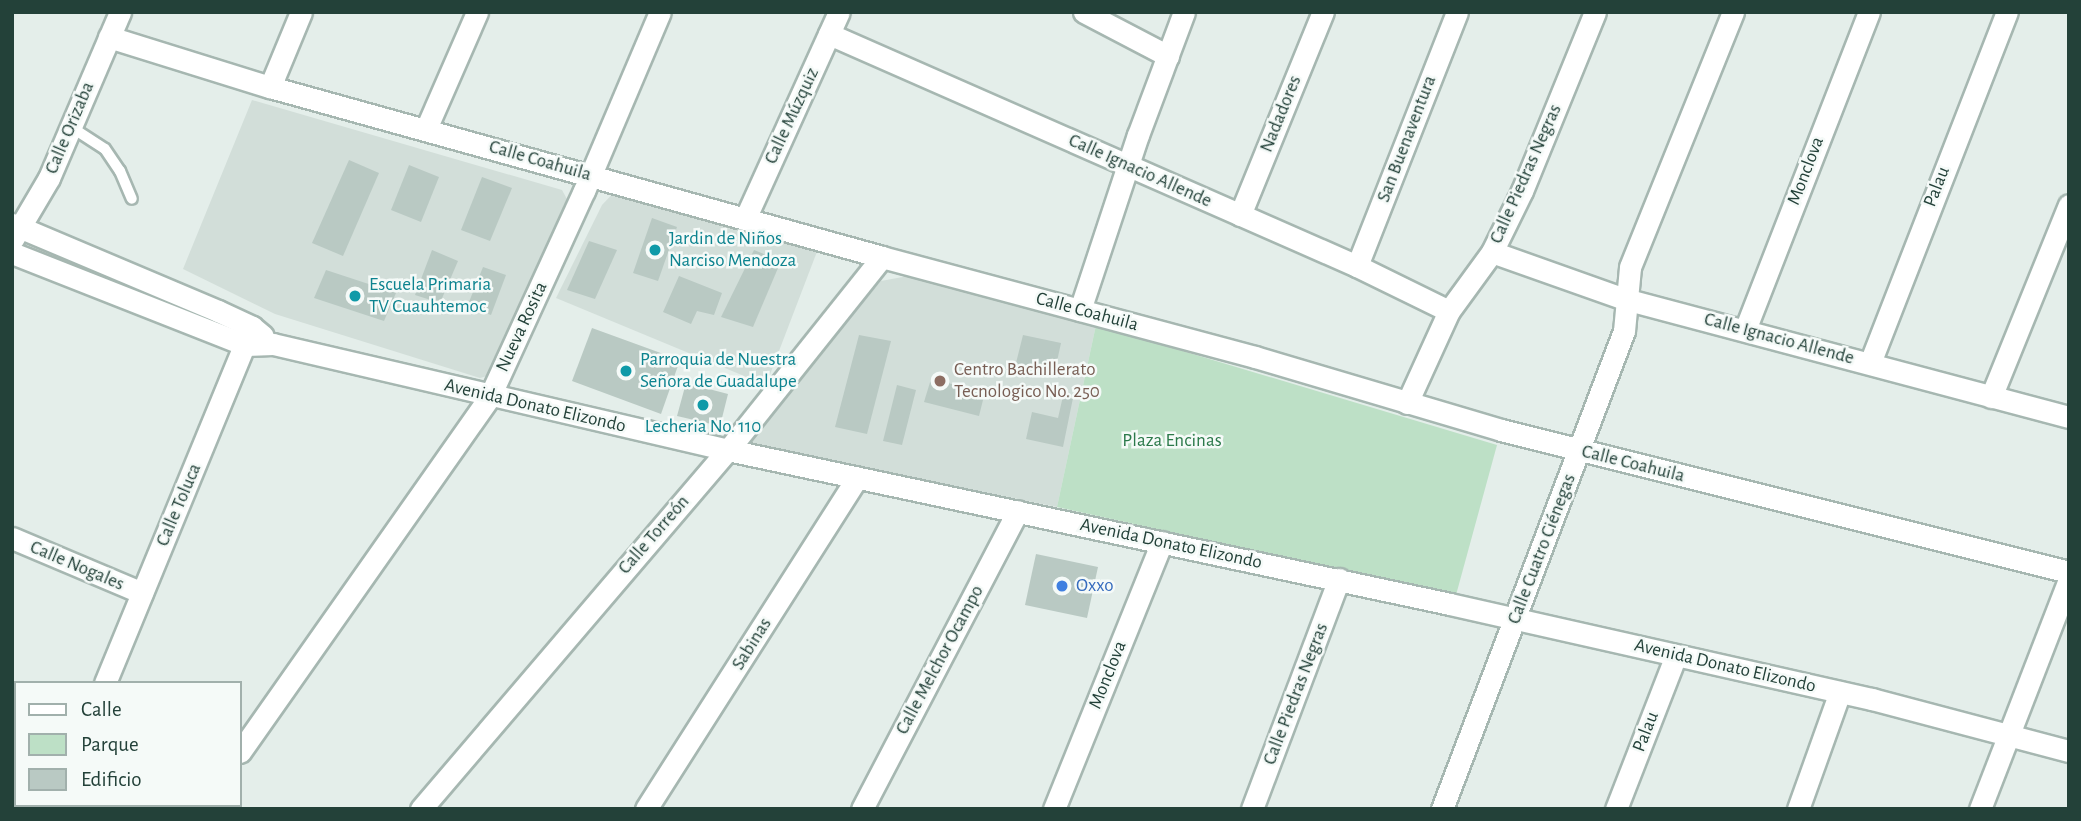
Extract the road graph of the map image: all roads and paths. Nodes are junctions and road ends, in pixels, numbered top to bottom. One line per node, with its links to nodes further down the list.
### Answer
1 (120, 12): 15 (street, Calle Orizaba)
2 (301, 12): 17 (street)
3 (477, 12): 19 (street)
4 (660, 12): 21 (street, Nueva Rosita)
5 (839, 12): 14 (street, Calle Múzquiz)
6 (1084, 12): 16 (street)
7 (1184, 12): 16 (street)
8 (1323, 12): 24 (street, Nadadores)
9 (1457, 12): 30 (street, San Buenaventura)
10 (1595, 12): 27 (street, Calle Piedras Negras)
11 (1733, 12): 31 (street, Calle Cuatro Ciénegas)
12 (1869, 12): 34 (street, Monclova)
13 (2007, 12): 36 (street, Palau)
14 (829, 34): 20 (street, Calle Ignacio Allende); 25 (street, Calle Múzquiz)
15 (109, 37): 17 (street, Calle Coahuila); 18 (street, Calle Orizaba)
16 (1168, 56): 20 (street)
17 (270, 87): 19 (street, Calle Coahuila)
18 (71, 127): 22 (lane); 26 (street, Calle Orizaba)
19 (426, 130): 21 (street, Calle Coahuila)
20 (1129, 165): 24 (street, Calle Ignacio Allende); 32 (street)
21 (591, 175): 25 (street, Calle Coahuila); 37 (street, Nueva Rosita)
22 (132, 199)
23 (2069, 205): 38 (street)
24 (1240, 215): 30 (street, Calle Ignacio Allende)
25 (745, 219): 29 (street, Calle Coahuila)
26 (15, 230): 35 (street, Avenida Donato Elizondo)
27 (1492, 252): 31 (street, Calle Ignacio Allende); 33 (street, Calle Piedras Negras)
28 (12, 254): 35 (street, Avenida Donato Elizondo)
29 (882, 257): 32 (street, Calle Coahuila); 41 (street, Calle Torreón)
30 (1357, 266): 33 (street, Calle Ignacio Allende)
31 (1625, 299): 34 (street, Calle Ignacio Allende); 42 (street, Calle Cuatro Ciénegas)
32 (1080, 310): 39 (street, Calle Coahuila)
33 (1449, 311): 39 (street, Calle Piedras Negras)
34 (1745, 330): 36 (street, Calle Ignacio Allende)
35 (249, 336): 37 (street, Avenida Donato Elizondo); 50 (street, Calle Toluca)
36 (1870, 363): 38 (street, Calle Ignacio Allende)
37 (490, 396): 41 (street, Avenida Donato Elizondo); 56 (street, Nueva Rosita)
38 (1991, 397): 40 (street, Calle Ignacio Allende)
39 (1407, 403): 42 (street, Calle Coahuila)
40 (2069, 417)
41 (728, 450): 43 (street, Avenida Donato Elizondo); 58 (street, Calle Torreón)
42 (1580, 451): 47 (street, Calle Coahuila); 51 (street, Calle Cuatro Ciénegas)
43 (857, 478): 44 (street, Avenida Donato Elizondo); 59 (street, Sabinas)
44 (1018, 511): 46 (street, Avenida Donato Elizondo); 60 (street, Calle Melchor Ocampo)
45 (12, 538): 50 (street, Calle Nogales)
46 (1162, 542): 48 (street, Avenida Donato Elizondo); 61 (street, Monclova)
47 (2069, 572)
48 (1339, 579): 51 (street, Avenida Donato Elizondo); 62 (street, Calle Piedras Negras)
49 (2069, 580): 55 (street)
50 (142, 593): 53 (street, Calle Toluca)
51 (1516, 619): 52 (street, Avenida Donato Elizondo); 63 (street, Calle Cuatro Ciénegas)
52 (1676, 655): 54 (street, Avenida Donato Elizondo); 64 (street, Palau)
53 (106, 681)
54 (1839, 692): 55 (street, Avenida Donato Elizondo); 65 (street)
55 (2009, 735): 57 (street, Avenida Donato Elizondo); 66 (street)
56 (242, 749)
57 (2069, 751)
58 (421, 809)
59 (646, 809)
60 (862, 809)
61 (1054, 809)
62 (1252, 809)
63 (1442, 809)
64 (1616, 809)
65 (1798, 809)
66 (1980, 809)

